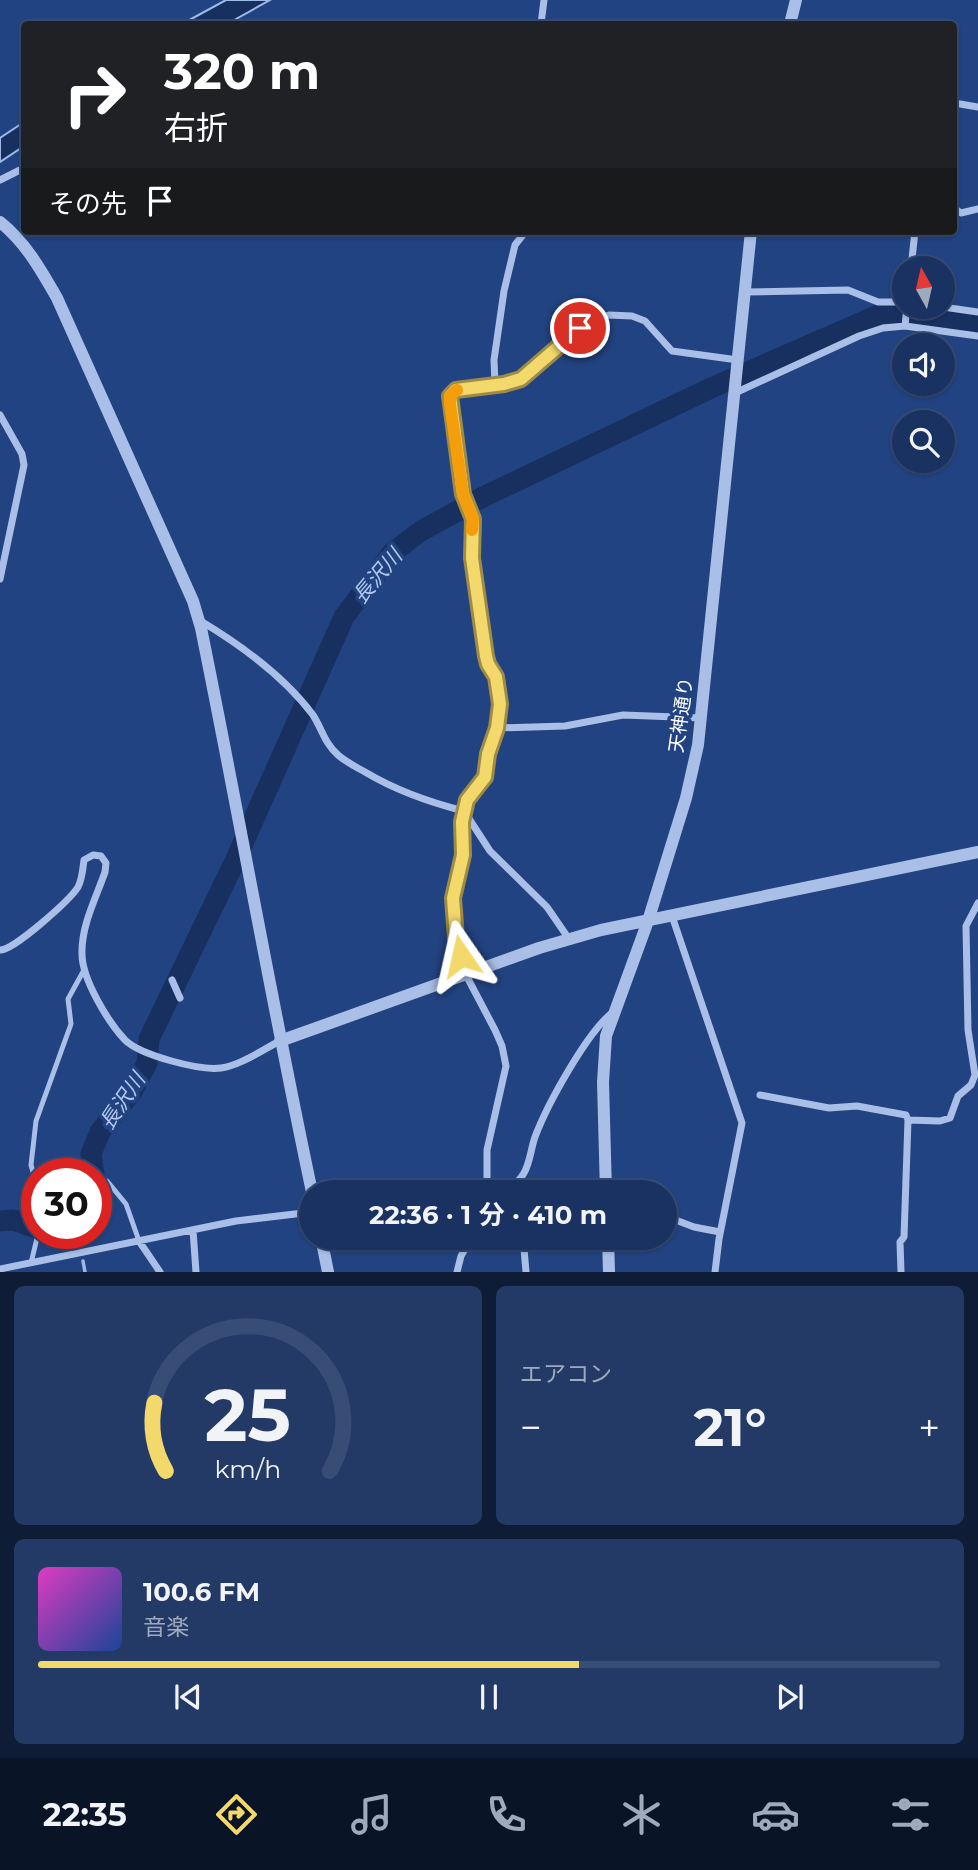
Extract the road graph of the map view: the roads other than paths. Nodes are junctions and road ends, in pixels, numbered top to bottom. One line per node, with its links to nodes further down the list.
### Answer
1 (544, 0): 3 (street)
2 (796, 0): 4 (street)
3 (541, 21)
4 (791, 21)
5 (957, 104): 6 (street)
6 (978, 107)
7 (21, 170): 8 (street)
8 (0, 180)
9 (978, 209): 10 (street)
10 (957, 210)
11 (0, 222): 28 (street)
12 (523, 235): 24 (street)
13 (751, 235): 16 (street, 天神通り)
14 (915, 235): 15 (street)
15 (912, 256)
16 (744, 292): 17 (street); 23 (street, 天神通り)
17 (892, 303)
18 (956, 309): 19 (street)
19 (978, 312)
20 (905, 319): 21 (street)
21 (905, 325): 22 (street); 25 (street)
22 (978, 336)
23 (737, 363): 24 (street); 25 (street, 天神通り)
24 (495, 385): 30 (street)
25 (734, 392): 29 (street, 天神通り)
26 (0, 415): 27 (street)
27 (0, 579)
28 (198, 619): 31 (street); 43 (street)
29 (702, 718): 30 (street); 35 (street, 天神通り)
30 (497, 728): 31 (street)
31 (464, 811): 36 (street); 39 (street)
32 (978, 852): 34 (street)
33 (978, 904): 44 (street)
34 (672, 916): 35 (street); 56 (street)
35 (649, 920): 36 (street); 42 (street, 天神通り)
36 (569, 939): 39 (street)
37 (0, 950): 38 (street)
38 (84, 970): 43 (street); 47 (lane)
39 (466, 975): 43 (street); 49 (street)
40 (172, 980): 41 (street)
41 (179, 997)
42 (615, 1010): 50 (street); 51 (street, 天神通り)
43 (280, 1041): 48 (street)
44 (974, 1085): 46 (street)
45 (760, 1095): 46 (street)
46 (908, 1120): 72 (street)
47 (31, 1158)
48 (309, 1180)
49 (487, 1180)
50 (520, 1180)
51 (606, 1180)
52 (112, 1187): 57 (lane)
53 (299, 1214): 55 (street)
54 (677, 1220): 56 (street)
55 (193, 1230): 57 (street); 66 (street)
56 (720, 1233): 71 (street)
57 (139, 1241): 63 (street); 65 (street)
58 (34, 1249): 63 (lane)
59 (324, 1250): 67 (street)
60 (464, 1250): 68 (street)
61 (524, 1250): 69 (street)
62 (608, 1250): 70 (street)
63 (31, 1263): 64 (street)
64 (0, 1269)
65 (160, 1272)
66 (196, 1272)
67 (328, 1272)
68 (457, 1272)
69 (526, 1272)
70 (609, 1272)
71 (715, 1272)
72 (901, 1272)

